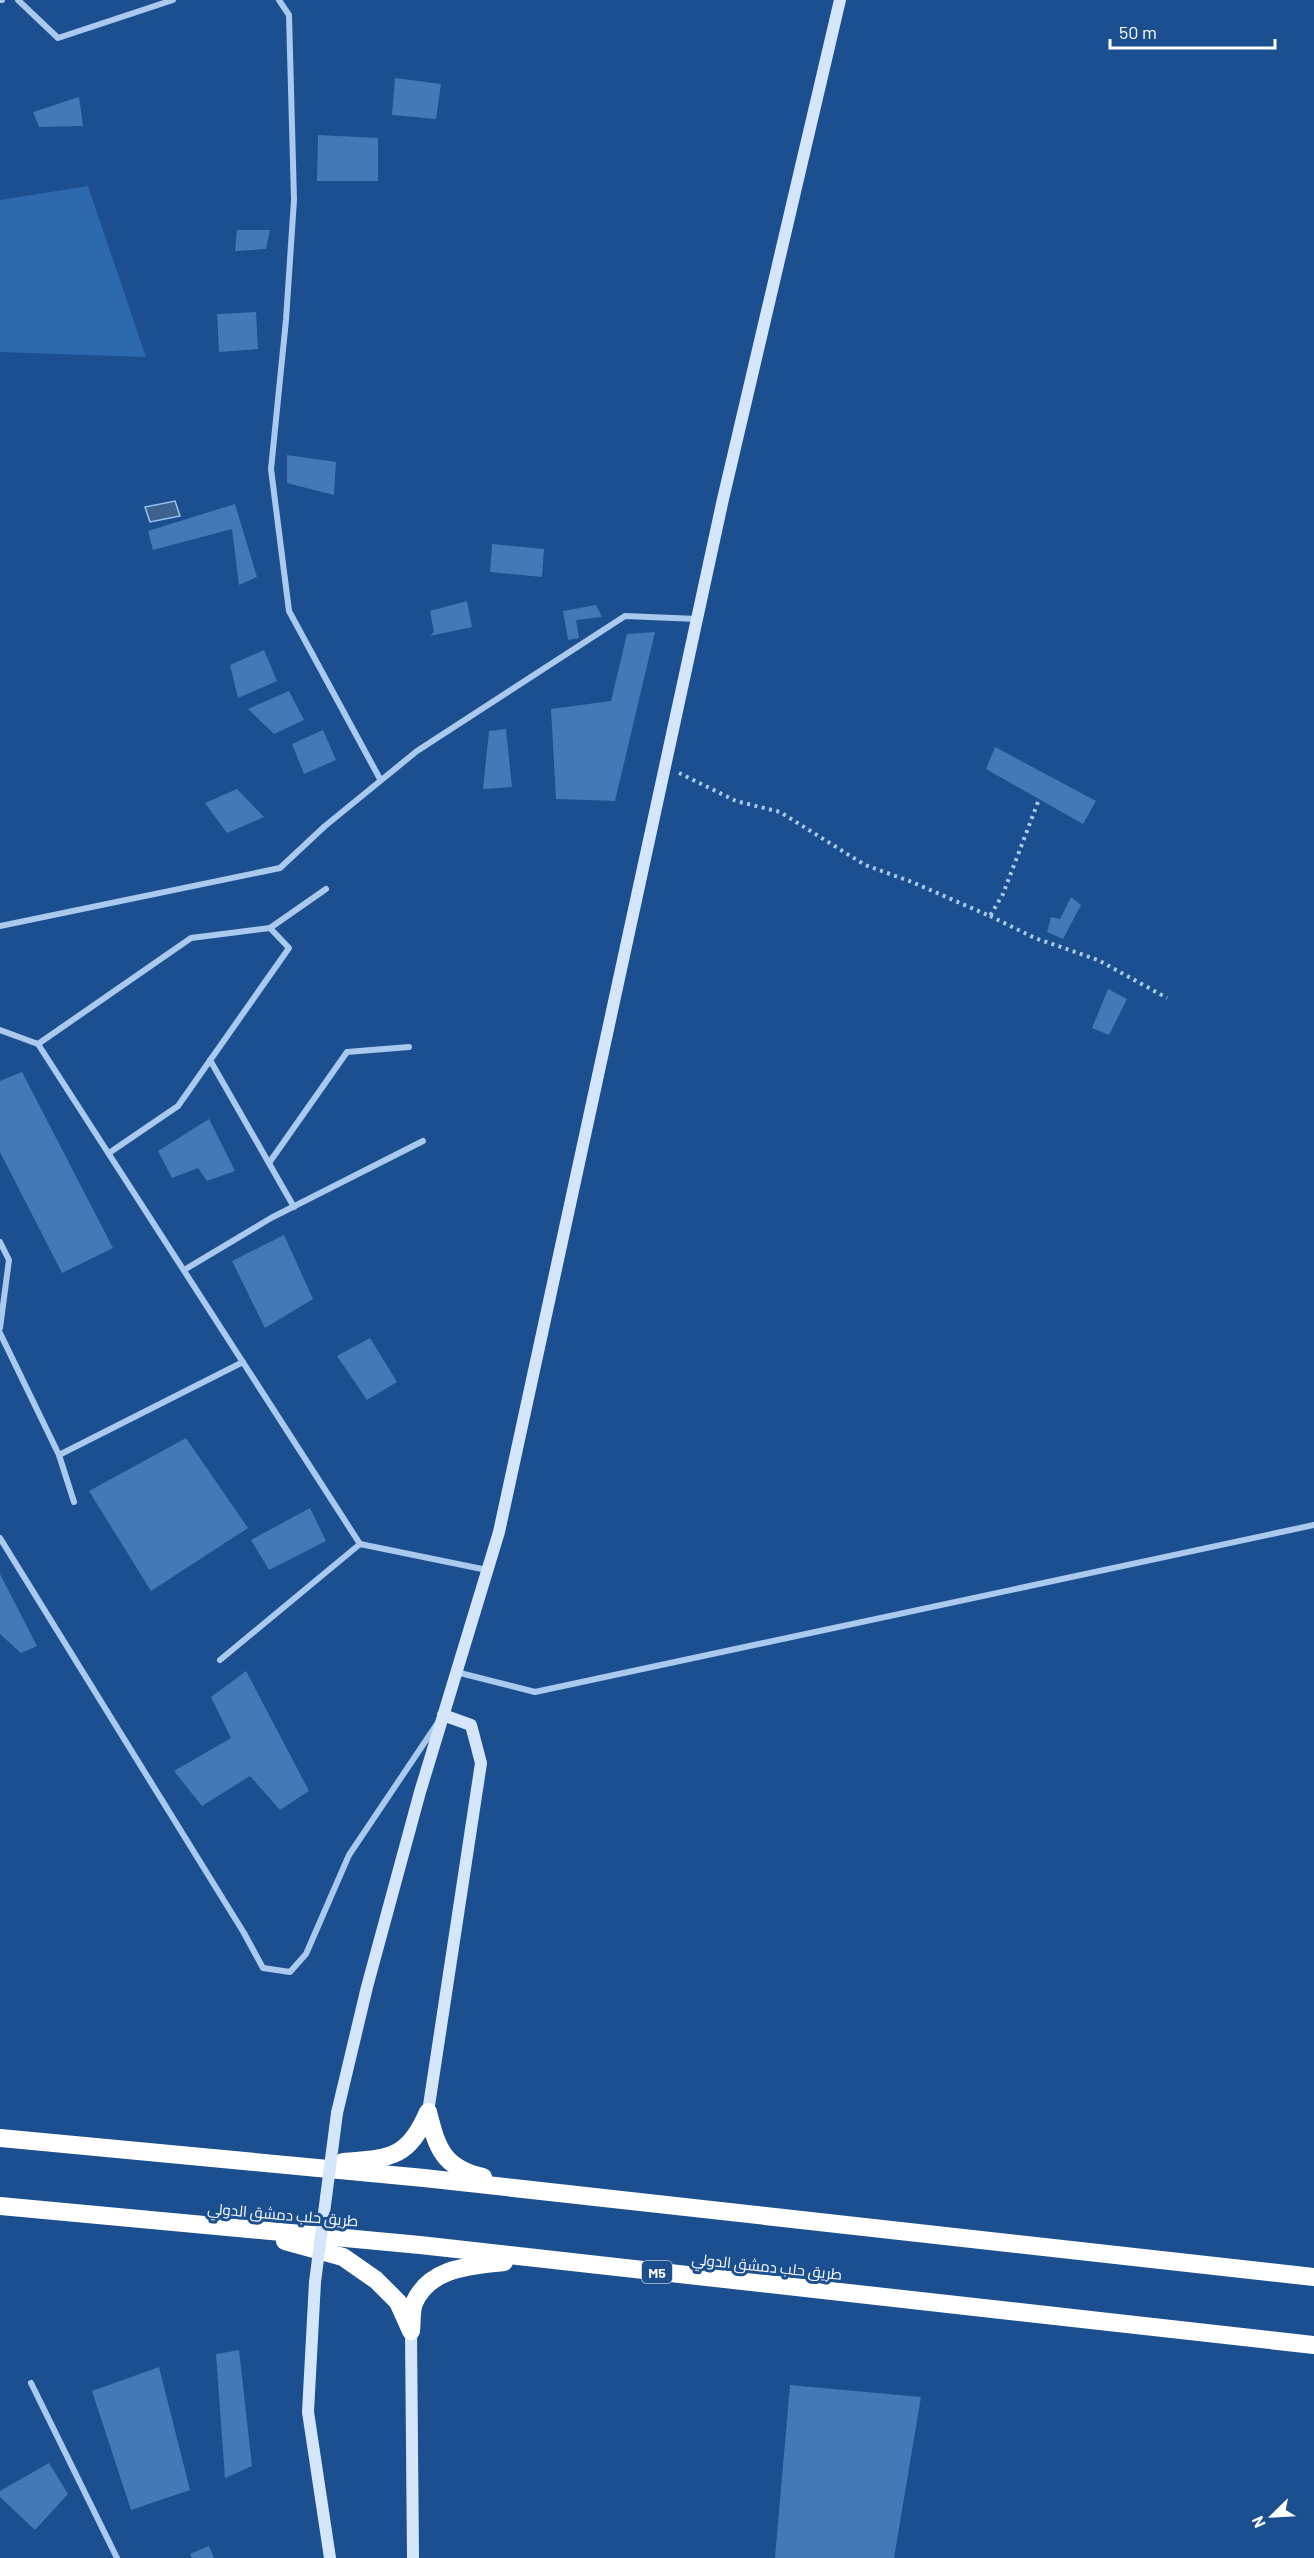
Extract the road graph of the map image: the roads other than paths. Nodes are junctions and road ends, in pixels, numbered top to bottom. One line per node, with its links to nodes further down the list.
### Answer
1 (18, 0): 2 (street)
2 (173, 0)
3 (279, 0): 6 (street)
4 (840, 0): 5 (main road)
5 (697, 619): 6 (street); 28 (main road)
6 (380, 779): 8 (street)
7 (326, 889): 9 (street)
8 (0, 926)
9 (270, 928): 11 (street); 13 (street)
10 (0, 1030): 11 (street)
11 (38, 1044): 15 (street)
12 (409, 1047): 16 (street)
13 (210, 1060): 15 (street); 16 (street)
14 (423, 1142): 17 (street)
15 (109, 1153): 19 (street)
16 (269, 1163): 17 (street)
17 (294, 1207): 19 (street)
18 (0, 1242): 20 (street)
19 (184, 1270): 22 (street)
20 (0, 1328)
21 (0, 1333): 23 (street)
22 (243, 1362): 23 (street); 27 (street)
23 (59, 1455): 24 (street)
24 (74, 1502)
25 (1314, 1525): 30 (street)
26 (0, 1538): 31 (street)
27 (360, 1544): 28 (street); 29 (street)
28 (488, 1570): 30 (main road)
29 (220, 1660)
30 (456, 1672): 31 (main road)
31 (442, 1715): 32 (main road); 44 (main road, bridge)
32 (428, 2112): 34 (highway); 35 (highway)
33 (0, 2138): 34 (highway)
34 (295, 2166): 35 (highway)
35 (540, 2191): 39 (highway)
36 (0, 2206): 37 (highway, طريق حلب دمشق الدولي / M5)
37 (240, 2228): 38 (highway, طريق حلب دمشق الدولي / M5); 40 (highway)
38 (532, 2258): 40 (highway); 41 (highway, طريق حلب دمشق الدولي / M5)
39 (1314, 2277)
40 (411, 2331): 45 (main road)
41 (1314, 2345)
42 (31, 2383): 43 (street)
43 (117, 2558)
44 (330, 2558)
45 (413, 2558)

